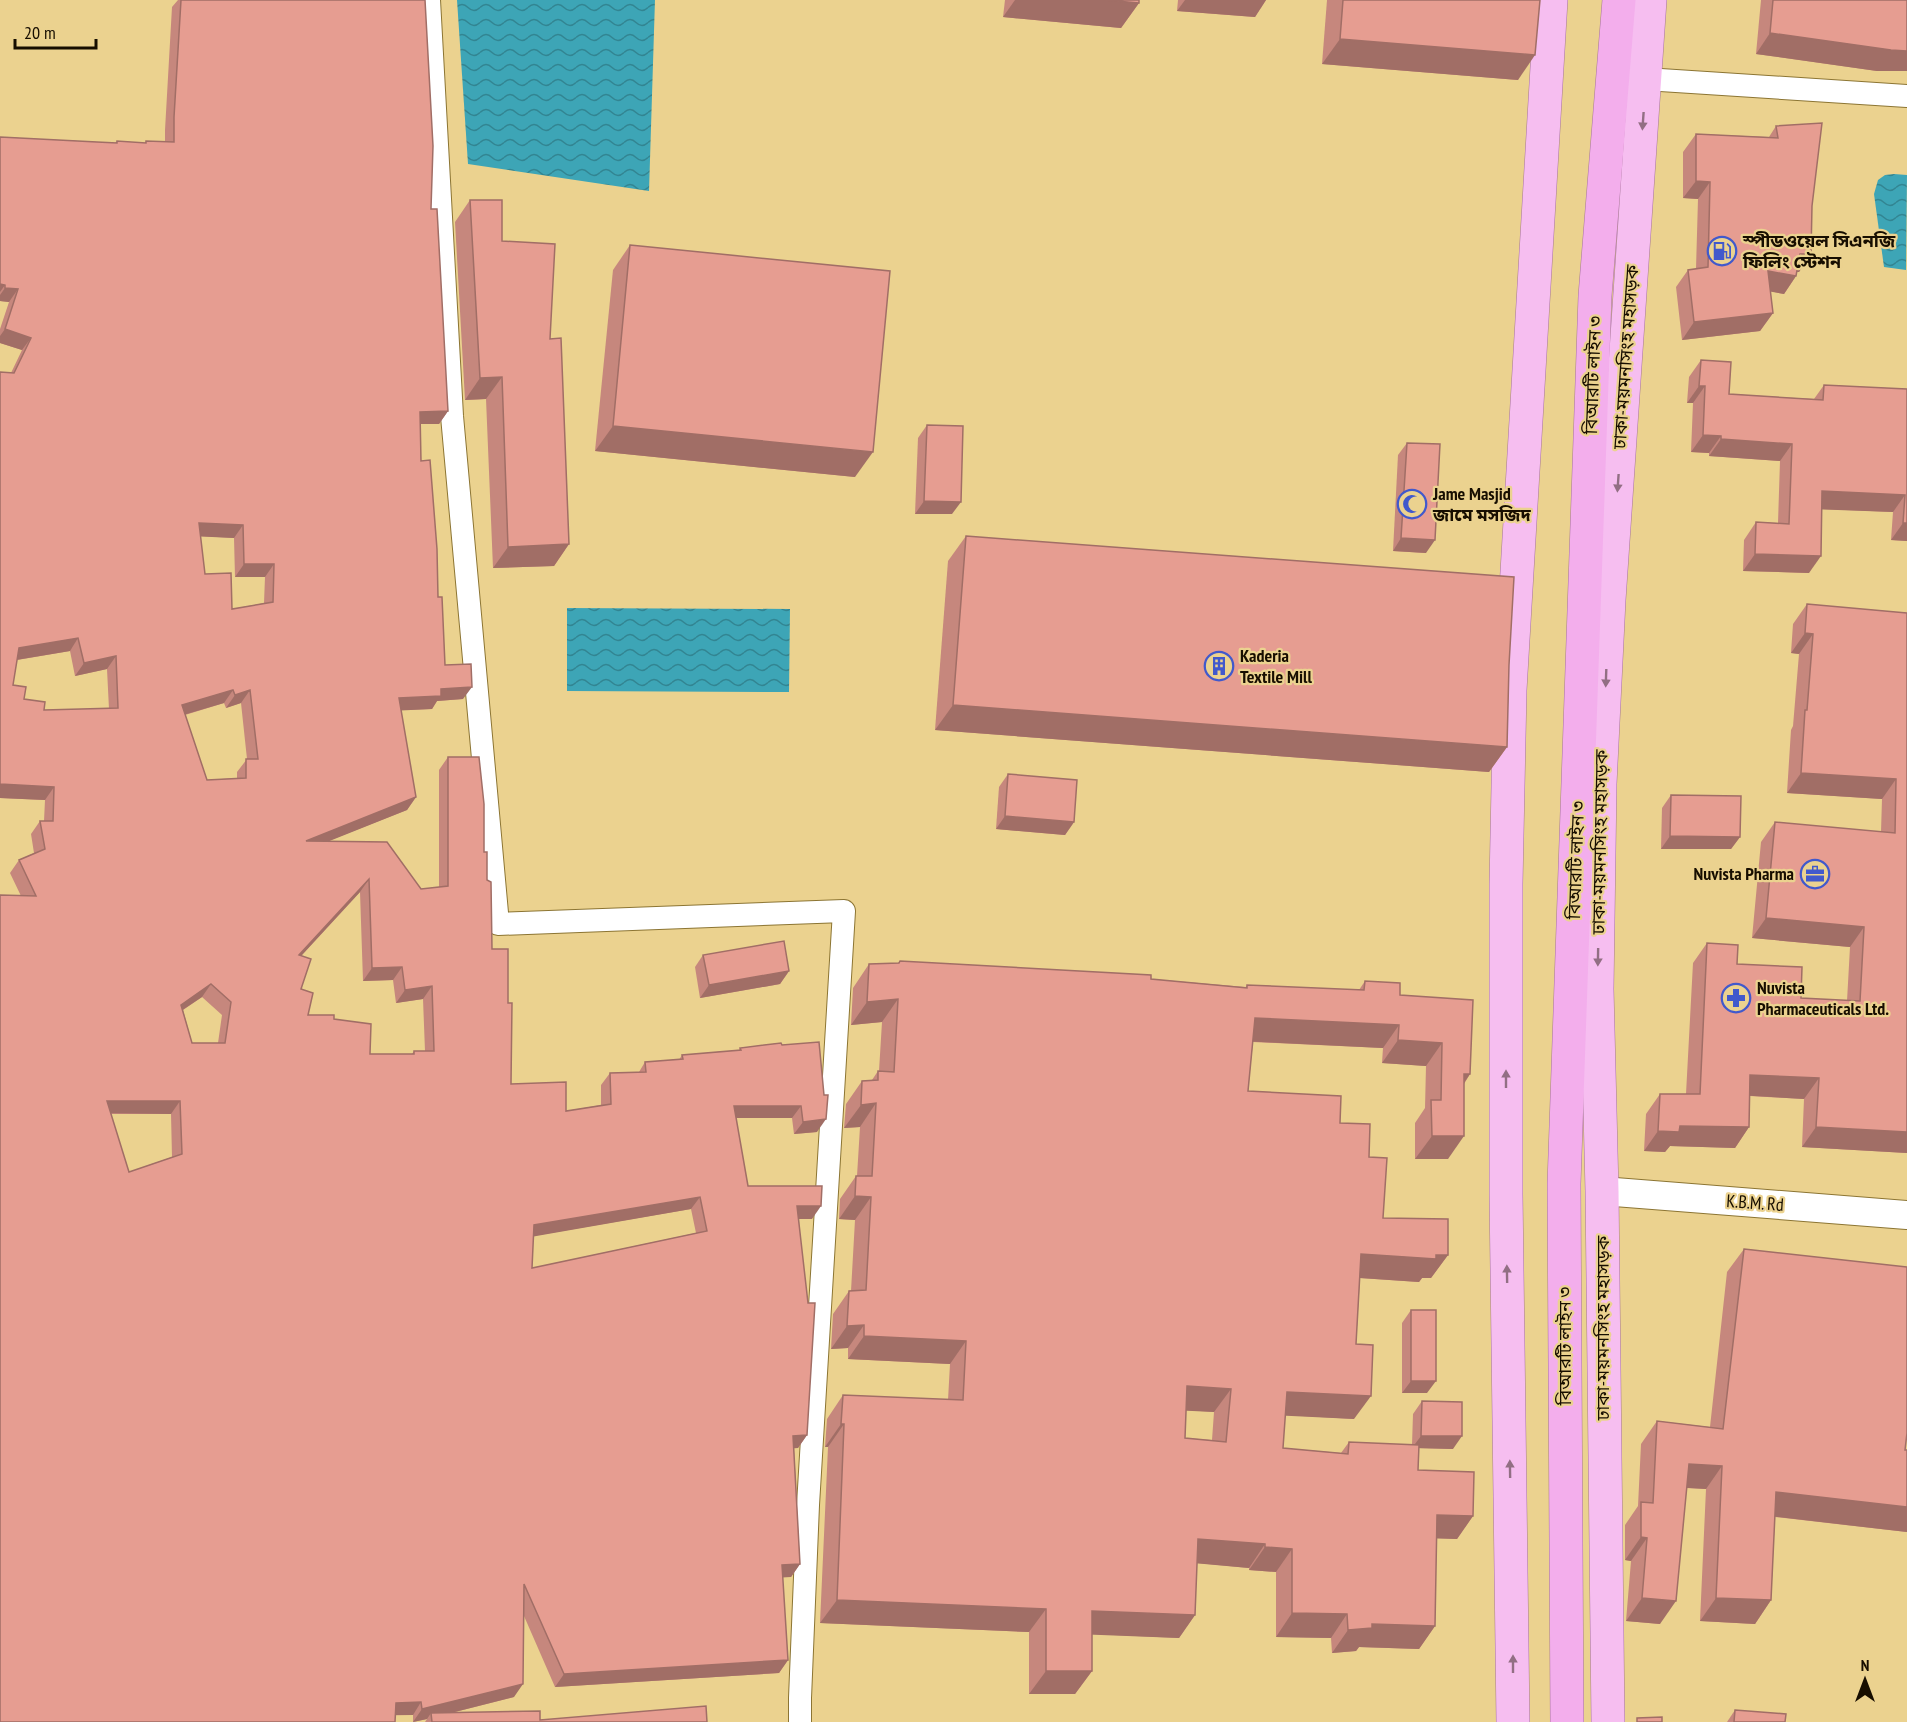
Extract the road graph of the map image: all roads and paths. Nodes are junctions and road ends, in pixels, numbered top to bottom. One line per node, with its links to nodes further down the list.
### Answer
1 (429, 0): 9 (street)
2 (1551, 0): 10 (highway, one-way to 2)
3 (1619, 0): 11 (highway, বিআরটি লাইন ৩)
4 (1650, 0): 5 (highway, ঢাকা-ময়মনসিংহ মহাসড়ক)
5 (1645, 79): 6 (street); 7 (highway, ঢাকা-ময়মনসিংহ মহাসড়ক, one-way to 7)
6 (1907, 96)
7 (1602, 1191): 8 (street, K.B.M. Rd); 12 (highway, ঢাকা-ময়মনসিংহ মহাসড়ক)
8 (1907, 1215)
9 (800, 1722)
10 (1513, 1722)
11 (1567, 1722)
12 (1608, 1722)

